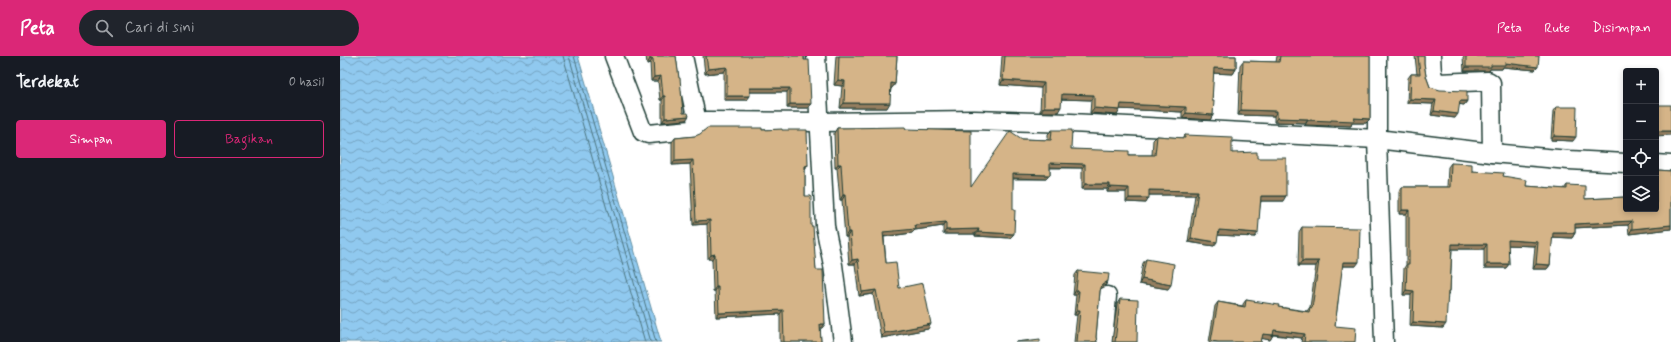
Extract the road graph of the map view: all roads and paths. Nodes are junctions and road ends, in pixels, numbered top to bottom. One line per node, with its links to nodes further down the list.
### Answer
1 (614, 56): 6 (street)
2 (683, 56): 6 (street)
3 (816, 56): 7 (street)
4 (1377, 56): 8 (street)
5 (1431, 56): 9 (street)
6 (697, 122): 7 (street)
7 (819, 122): 8 (street); 14 (street)
8 (1377, 139): 9 (street); 16 (street)
9 (1492, 153): 10 (street)
10 (1623, 163)
11 (1659, 164): 12 (street)
12 (1671, 165)
13 (1107, 296): 15 (street)
14 (843, 342)
15 (1103, 342)
16 (1384, 342)

